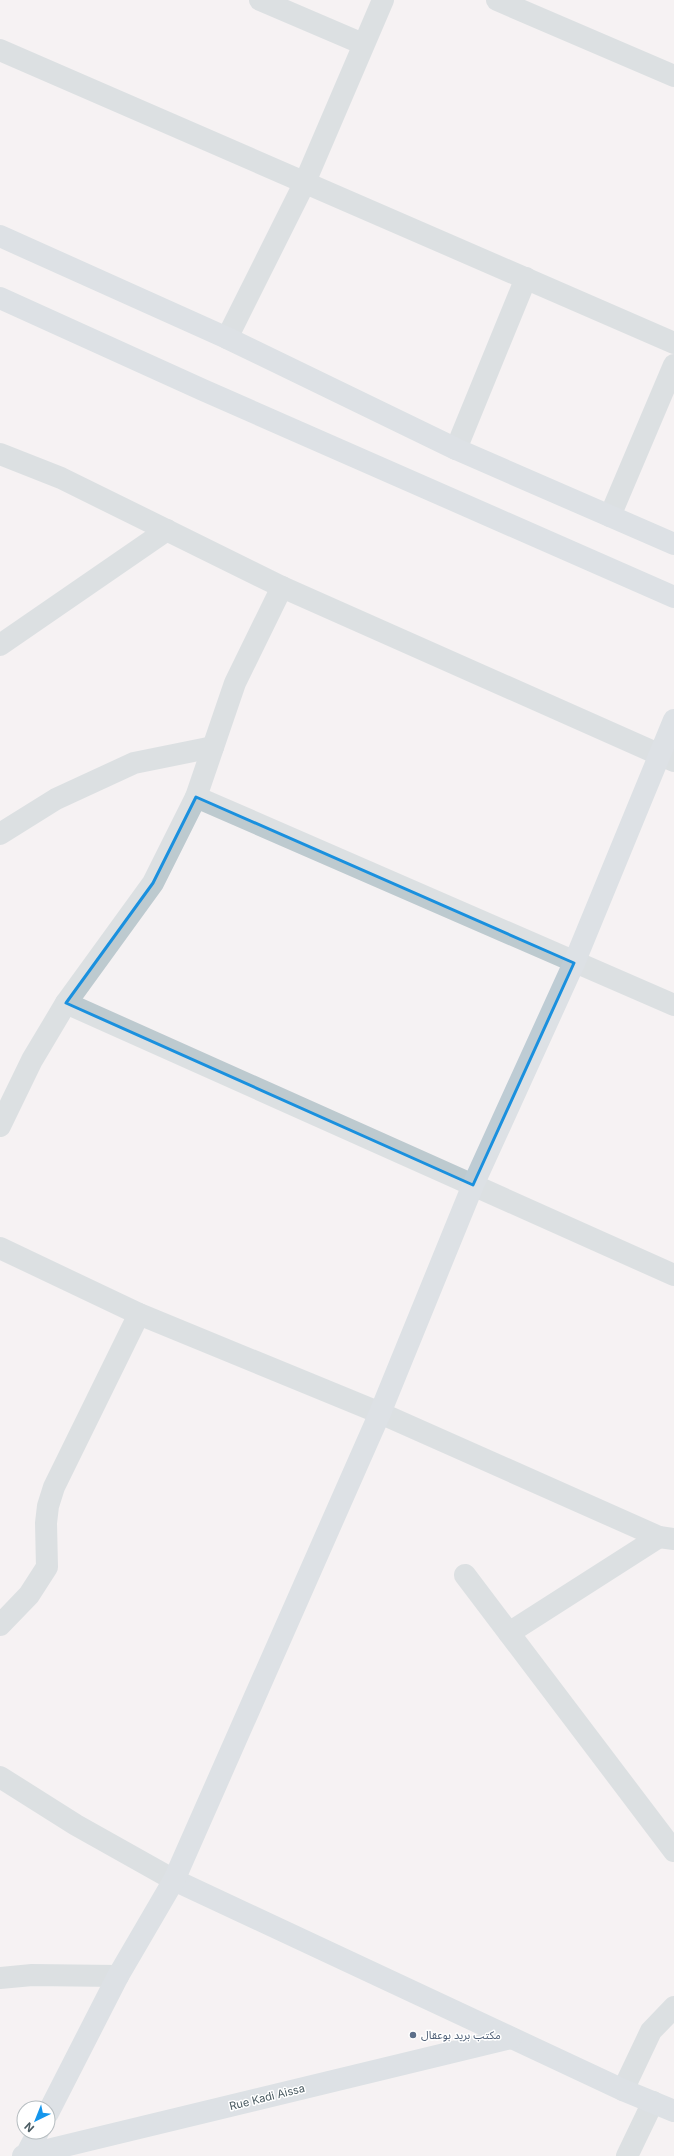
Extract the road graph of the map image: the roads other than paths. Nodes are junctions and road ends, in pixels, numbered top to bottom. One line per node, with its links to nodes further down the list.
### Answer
1 (260, 0): 4 (street)
2 (383, 0): 4 (street)
3 (496, 0): 6 (street)
4 (363, 44): 7 (street)
5 (0, 50): 7 (street)
6 (674, 76)
7 (305, 182): 9 (street); 11 (street)
8 (0, 236): 11 (main road)
9 (526, 278): 12 (street); 14 (street)
10 (0, 298): 20 (main road)
11 (227, 338): 14 (main road)
12 (674, 343)
13 (674, 365): 16 (street)
14 (456, 449): 16 (main road)
15 (0, 454): 17 (street)
16 (610, 516): 18 (main road)
17 (167, 530): 19 (street); 21 (street)
18 (674, 544)
19 (282, 587): 23 (street); 24 (street)
20 (674, 597)
21 (0, 645)
22 (674, 720): 24 (main road)
23 (214, 747): 25 (street); 26 (street)
24 (667, 757): 27 (main road)
25 (196, 797): 27 (street); 28 (street)
26 (0, 834)
27 (574, 963): 29 (street); 31 (main road)
28 (66, 1003): 30 (street); 31 (street)
29 (674, 1006)
30 (0, 1126)
31 (473, 1185): 33 (street); 35 (main road)
32 (0, 1248): 34 (street)
33 (674, 1275)
34 (139, 1314): 35 (street); 38 (street)
35 (380, 1413): 36 (street); 43 (main road)
36 (666, 1538): 39 (street)
37 (465, 1575): 39 (street)
38 (0, 1625)
39 (509, 1633): 41 (street)
40 (0, 1777): 43 (street)
41 (666, 1826): 42 (street)
42 (674, 1851)
43 (174, 1880): 44 (main road); 47 (main road)
44 (118, 1976): 45 (street); 49 (main road)
45 (0, 1978)
46 (674, 2007): 48 (street)
47 (511, 2038): 48 (main road); 53 (main road, Rue Kadi Aissa)
48 (623, 2090): 50 (main road)
49 (55, 2100)
50 (653, 2102): 51 (main road); 54 (street)
51 (674, 2111)
52 (33, 2140): 53 (main road)
53 (25, 2155)
54 (627, 2156)

